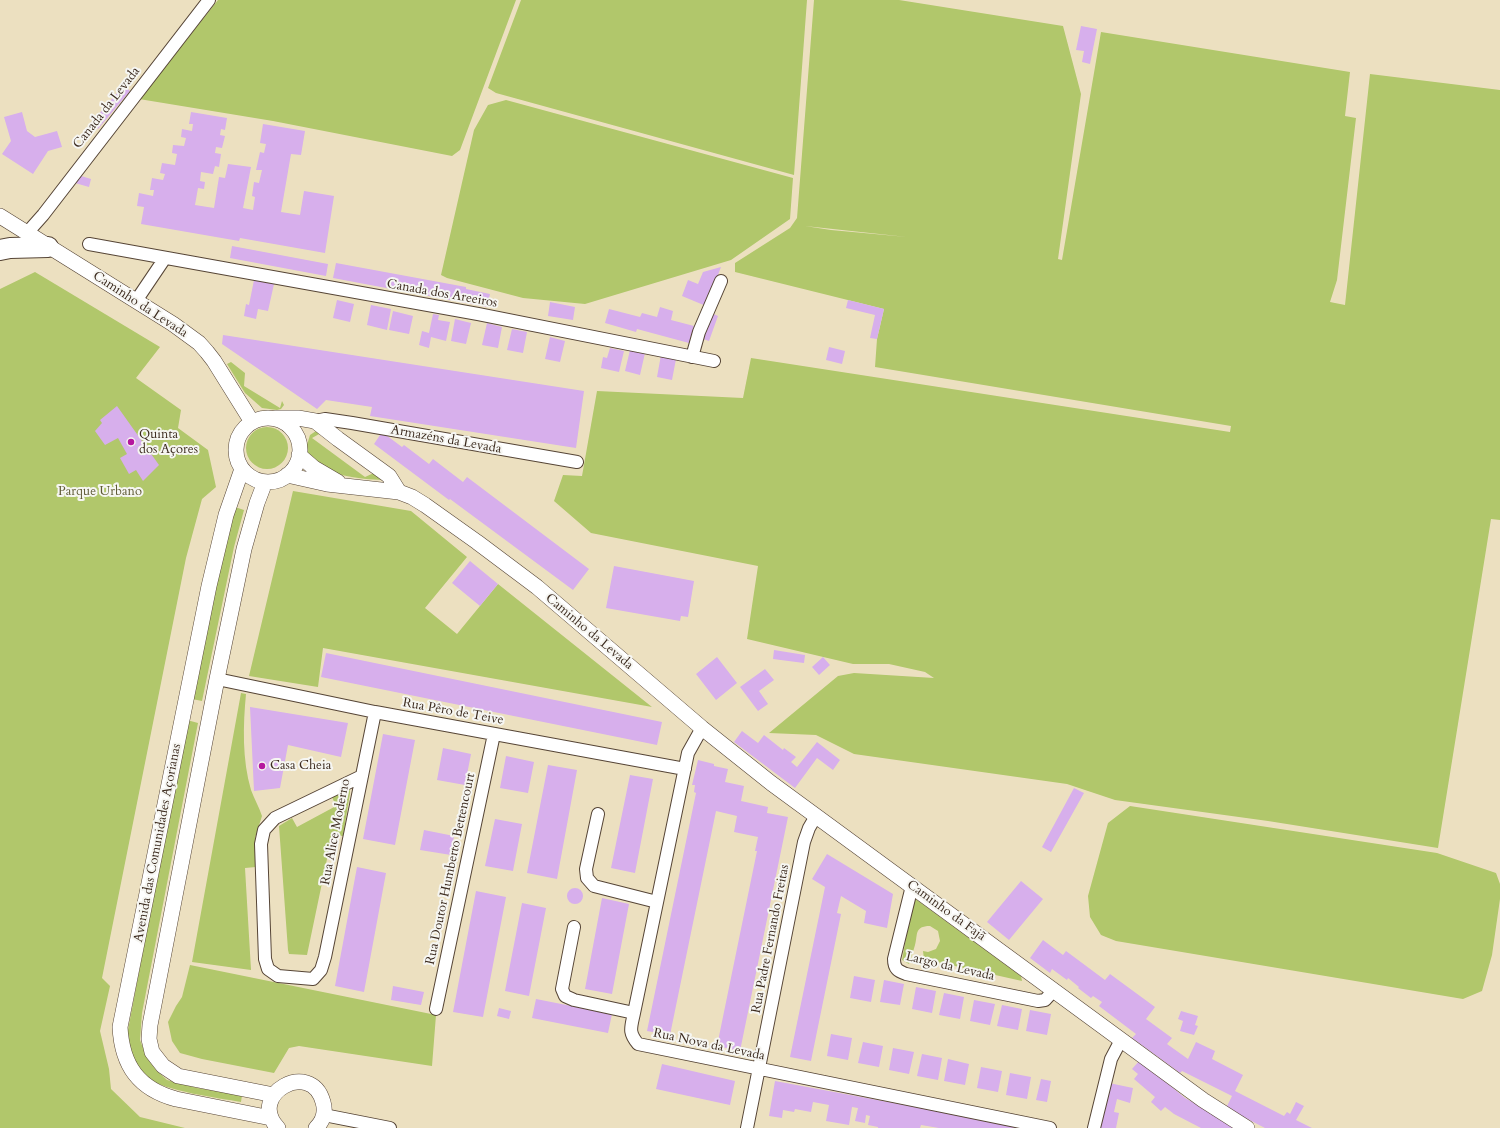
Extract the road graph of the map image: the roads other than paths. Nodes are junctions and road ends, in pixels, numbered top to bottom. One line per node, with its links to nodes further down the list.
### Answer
1 (209, 0): 3 (street, Canada da Levada)
2 (0, 216): 3 (street, Caminho da Levada)
3 (27, 233): 5 (street, Caminho da Levada)
4 (89, 244): 7 (street, Canada dos Areeiros)
5 (48, 247): 6 (highway); 9 (street, Caminho da Levada)
6 (0, 250)
7 (165, 258): 9 (street); 10 (street, Canada dos Areeiros)
8 (721, 281): 10 (street)
9 (136, 301): 14 (street, Caminho da Levada)
10 (692, 357): 11 (street, Canada dos Areeiros)
11 (714, 361)
12 (272, 418): 13 (street, Armazéns da Levada); 14 (street); 15 (street)
13 (315, 421): 15 (street); 17 (street, Armazéns da Levada); 22 (street)
14 (252, 422): 18 (street)
15 (296, 435): 16 (street)
16 (299, 455): 19 (street); 21 (street, Caminho da Levada)
17 (577, 462)
18 (242, 469): 20 (street); 42 (street, Avenida das Comunidades Açorianas)
19 (287, 475): 20 (street); 21 (street, Caminho da Levada)
20 (265, 482): 23 (street, Avenida das Comunidades Açorianas)
21 (348, 486): 22 (street, Caminho da Levada)
22 (399, 492): 25 (street, Caminho da Levada)
23 (217, 679): 24 (street, Rua Pêro de Teive); 40 (street, Avenida das Comunidades Açorianas)
24 (375, 712): 26 (street, Rua Pêro de Teive); 28 (street, Rua Alice Moderno)
25 (702, 728): 27 (street, Rua Nova da Levada); 29 (street, Caminho da Levada)
26 (494, 734): 27 (street, Rua Pêro de Teive); 36 (street, Rua Doutor Humberto Bettencourt)
27 (685, 769): 33 (street, Rua Nova da Levada)
28 (362, 776): 28 (street, Rua Alice Moderno)
29 (771, 783): 31 (street, Caminho da Fajã)
30 (598, 814): 33 (street)
31 (816, 816): 32 (street, Caminho da Fajã); 39 (street, Rua Padre Fernando Freitas)
32 (912, 886): 35 (street, Caminho da Fajã); 35 (street, Largo da Levada)
33 (657, 902): 37 (street, Rua Nova da Levada)
34 (574, 927): 37 (street)
35 (1054, 990): 38 (street, Caminho da Fajã)
36 (436, 1009)
37 (634, 1013): 39 (street, Rua Nova da Levada)
38 (1121, 1040): 47 (street); 48 (street, Caminho da Fajã)
39 (759, 1070): 45 (street, Rua Padre Fernando Freitas); 46 (street, Rua Nova da Levada)
40 (274, 1095): 41 (street); 42 (street, Avenida das Comunidades Açorianas)
41 (324, 1115): 43 (street); 44 (street)
42 (275, 1123)
43 (316, 1128)
44 (390, 1128)
45 (747, 1128)
46 (1050, 1128)
47 (1094, 1128)
48 (1247, 1128)

